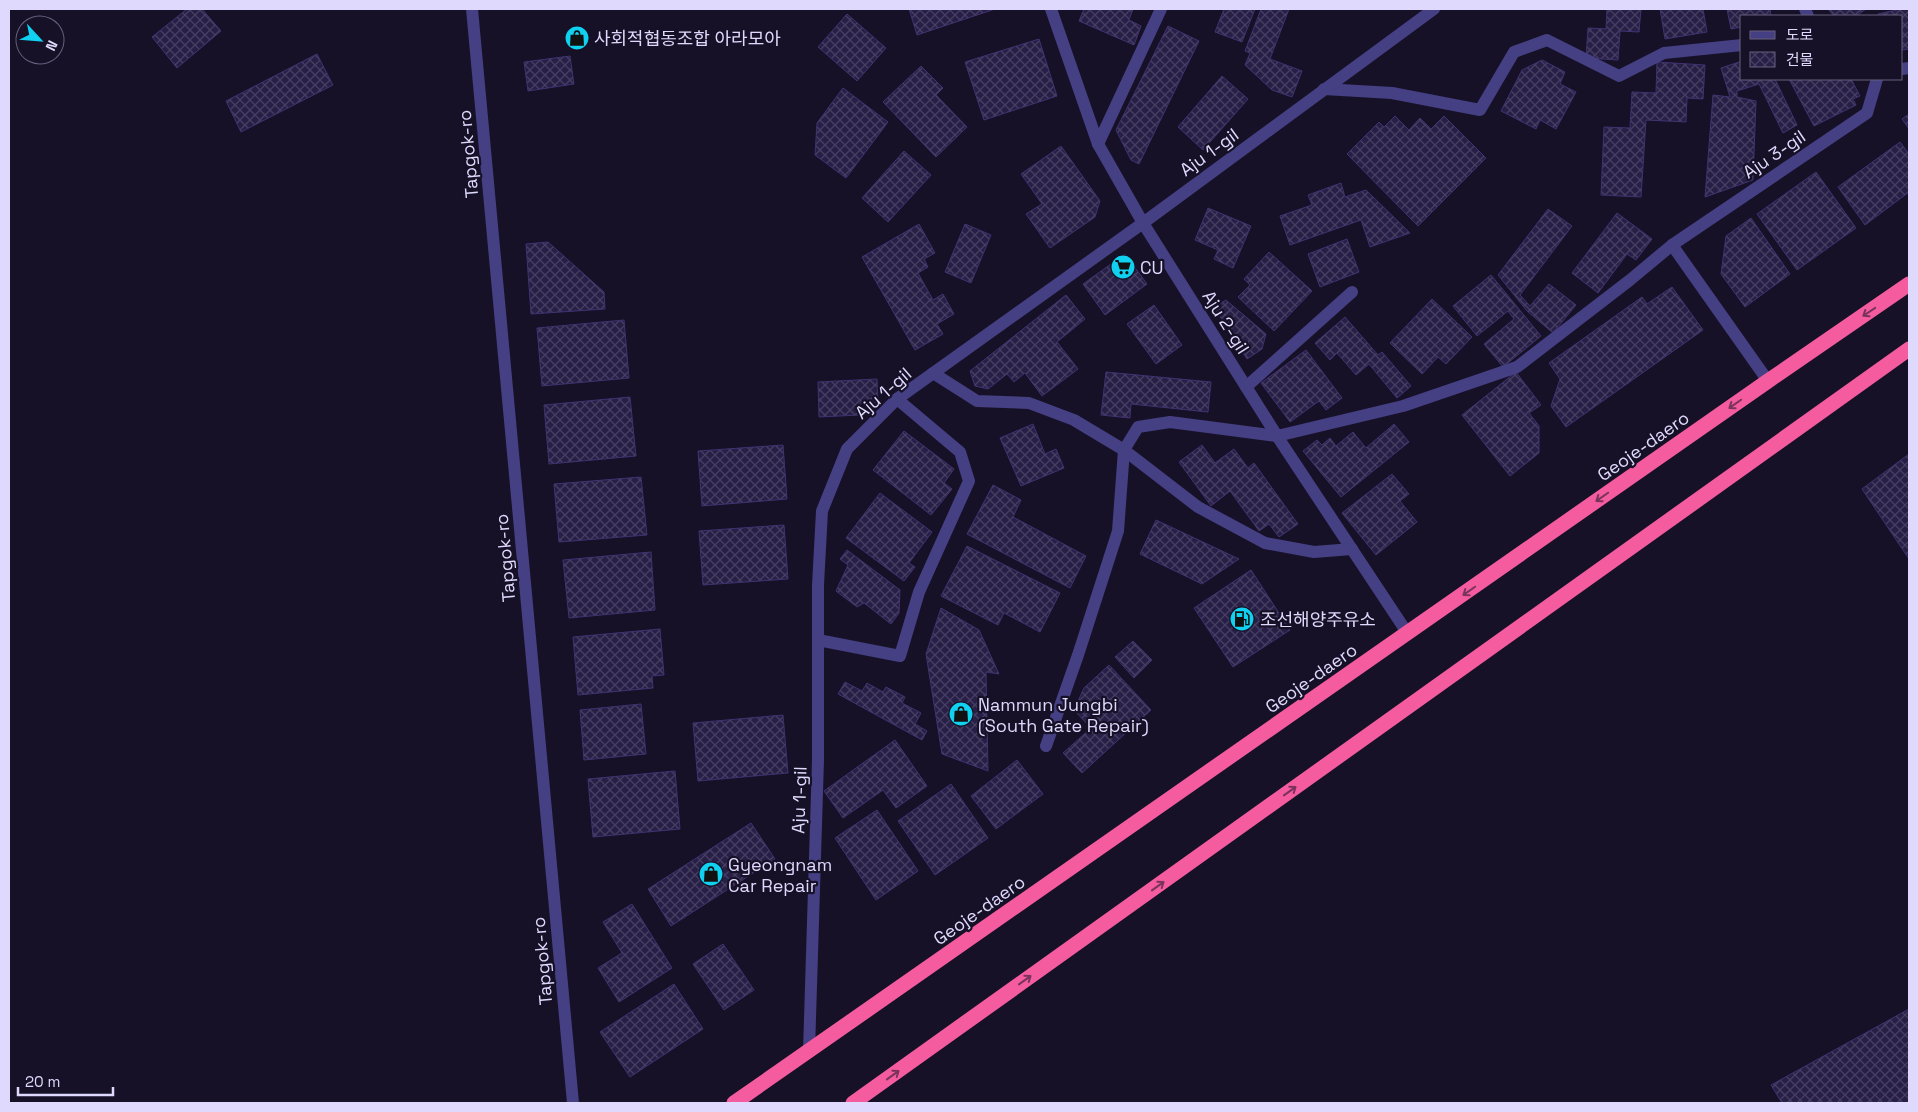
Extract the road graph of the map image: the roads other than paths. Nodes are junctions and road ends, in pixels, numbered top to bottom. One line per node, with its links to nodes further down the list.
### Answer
1 (472, 9): 25 (street, Tapgok-ro)
2 (1051, 9): 8 (street, Aju 2-gil)
3 (1161, 9): 8 (street)
4 (1434, 9): 7 (street, Aju 1-gil)
5 (1740, 45): 7 (street)
6 (1877, 80): 10 (street, Aju 3-gil)
7 (1324, 90): 9 (street, Aju 1-gil)
8 (1098, 144): 9 (street, Aju 2-gil)
9 (1143, 223): 14 (street, Aju 1-gil); 16 (street, Aju 2-gil)
10 (1672, 245): 15 (street); 18 (street, Aju 3-gil)
11 (1909, 284): 15 (highway, Geoje-daero, one-way to 15)
12 (1352, 292): 16 (street)
13 (1909, 349): 27 (highway, one-way to 13)
14 (934, 373): 17 (street, Aju 1-gil); 19 (street)
15 (1768, 380): 21 (highway, Geoje-daero, one-way to 21)
16 (1246, 387): 18 (street, Aju 2-gil)
17 (897, 399): 22 (street, Aju 1-gil); 22 (street)
18 (1277, 436): 19 (street); 20 (street, Aju 2-gil)
19 (1124, 450): 20 (street); 23 (street)
20 (1352, 549): 21 (street, Aju 2-gil)
21 (1408, 634): 24 (highway, Geoje-daero)
22 (818, 640): 24 (street, Aju 1-gil)
23 (1046, 746)
24 (808, 1051): 26 (highway, Geoje-daero)
25 (573, 1103)
26 (734, 1103)
27 (853, 1103)

